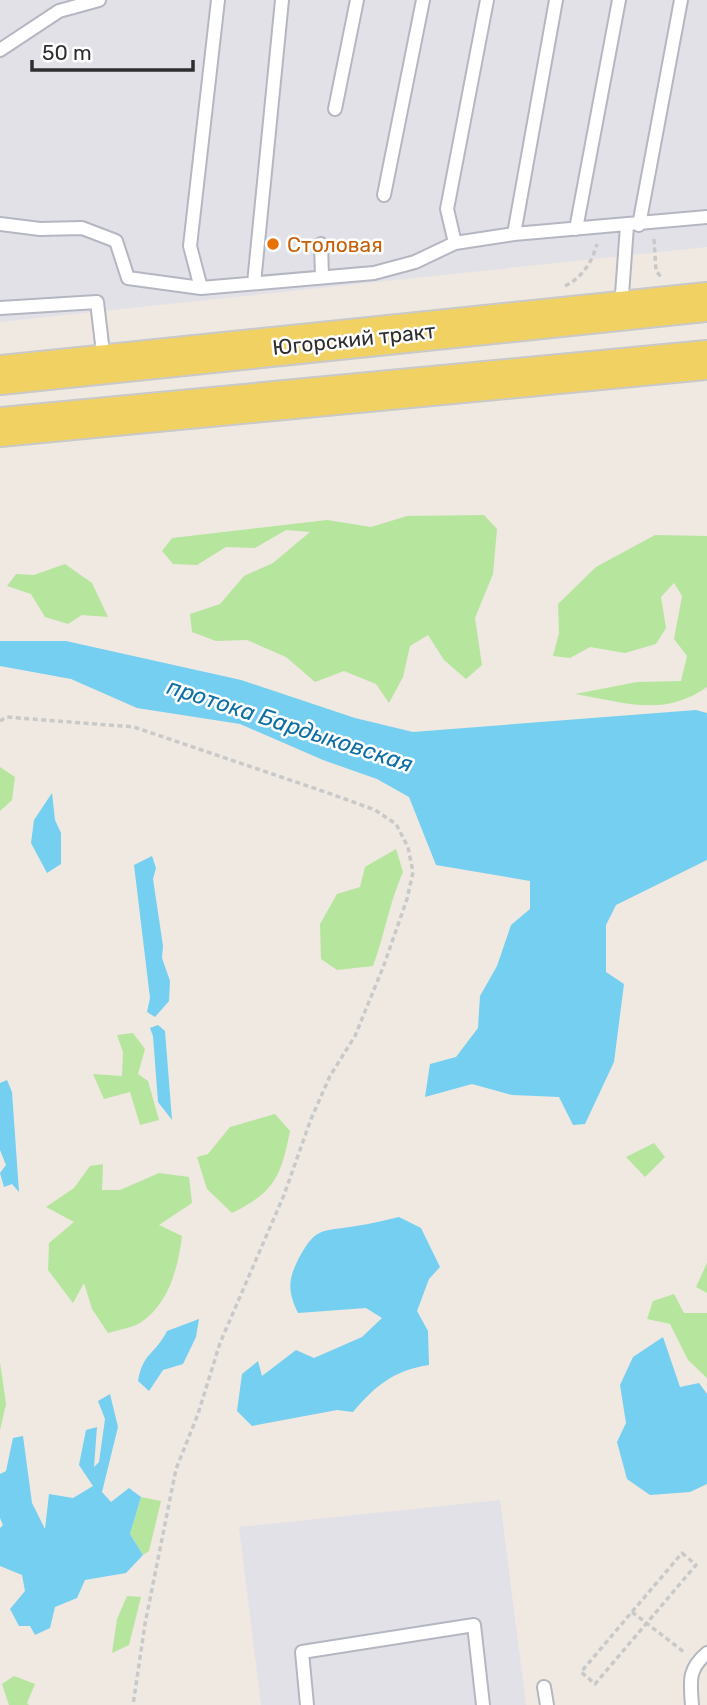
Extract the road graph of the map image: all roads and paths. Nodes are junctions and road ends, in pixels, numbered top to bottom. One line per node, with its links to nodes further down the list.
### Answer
1 (99, 0): 10 (lane)
2 (218, 0): 25 (lane)
3 (282, 0): 24 (lane)
4 (357, 0): 12 (lane)
5 (423, 0): 13 (lane)
6 (487, 0): 20 (lane)
7 (556, 0): 19 (lane)
8 (619, 0): 18 (lane)
9 (681, 0): 17 (lane)
10 (57, 6): 11 (lane)
11 (0, 50)
12 (335, 109)
13 (384, 195)
14 (707, 218): 15 (lane)
15 (655, 223): 17 (lane); 23 (path)
16 (0, 224): 25 (lane)
17 (633, 225): 18 (lane); 28 (lane)
18 (576, 229): 19 (lane)
19 (514, 234): 20 (lane)
20 (456, 243): 22 (lane)
21 (321, 244): 22 (lane)
22 (322, 277): 24 (lane)
23 (671, 281)
24 (254, 283): 25 (lane)
25 (201, 288)
26 (707, 302): 28 (main road, Югорский тракт)
27 (0, 308): 30 (lane)
28 (620, 311): 30 (main road, Югорский тракт)
29 (707, 360): 32 (main road)
30 (104, 365): 31 (main road, Югорский тракт)
31 (0, 375)
32 (0, 427)
33 (0, 721): 38 (path)
34 (632, 1612): 35 (path); 35 (path); 35 (path)
35 (646, 1624): 36 (path)
36 (702, 1657): 42 (lane)
37 (544, 1687): 41 (lane)
38 (133, 1705)
39 (307, 1705): 40 (lane)
40 (483, 1705)
41 (547, 1705)
42 (692, 1705)

